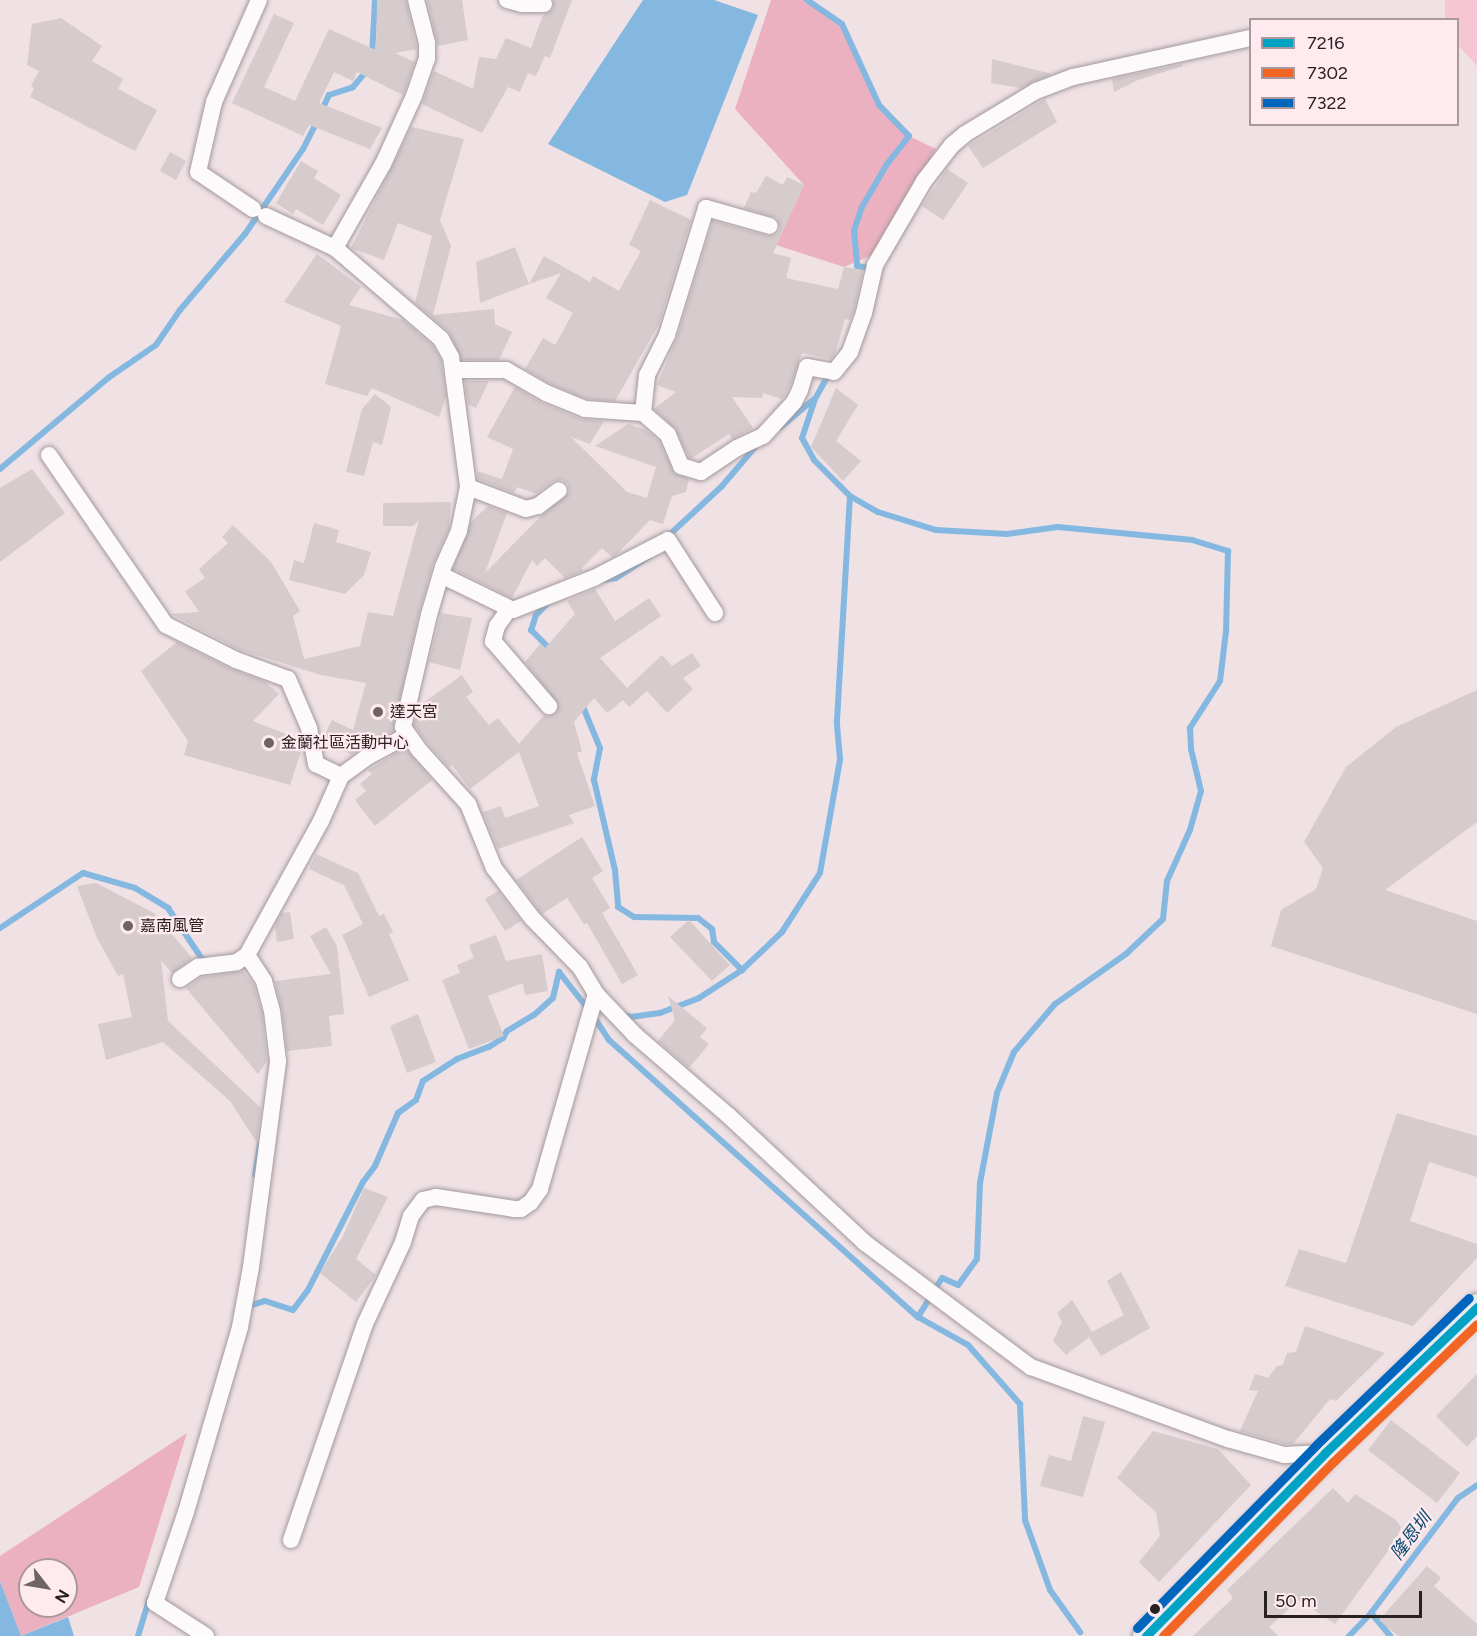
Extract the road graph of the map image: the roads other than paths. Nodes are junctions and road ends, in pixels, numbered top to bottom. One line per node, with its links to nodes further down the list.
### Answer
1 (258, 0): 7 (street)
2 (416, 0): 7 (street)
3 (507, 0): 4 (street)
4 (544, 4)
5 (1249, 38): 9 (street)
6 (770, 226): 9 (street)
7 (335, 248): 8 (street)
8 (453, 370): 9 (street); 11 (street)
9 (644, 413)
10 (49, 455): 18 (street)
11 (468, 487): 12 (street); 13 (street)
12 (559, 490)
13 (441, 575): 14 (street); 17 (street)
14 (509, 609): 15 (street); 16 (street)
15 (715, 613)
16 (549, 706)
17 (408, 735): 18 (street); 21 (street)
18 (341, 776): 19 (street)
19 (248, 956): 20 (street); 25 (street)
20 (180, 979)
21 (596, 994): 23 (street); 24 (street)
22 (1477, 1307): 23 (main road)
23 (1324, 1453): 26 (main road)
24 (291, 1540)
25 (206, 1636)
26 (1146, 1636)

